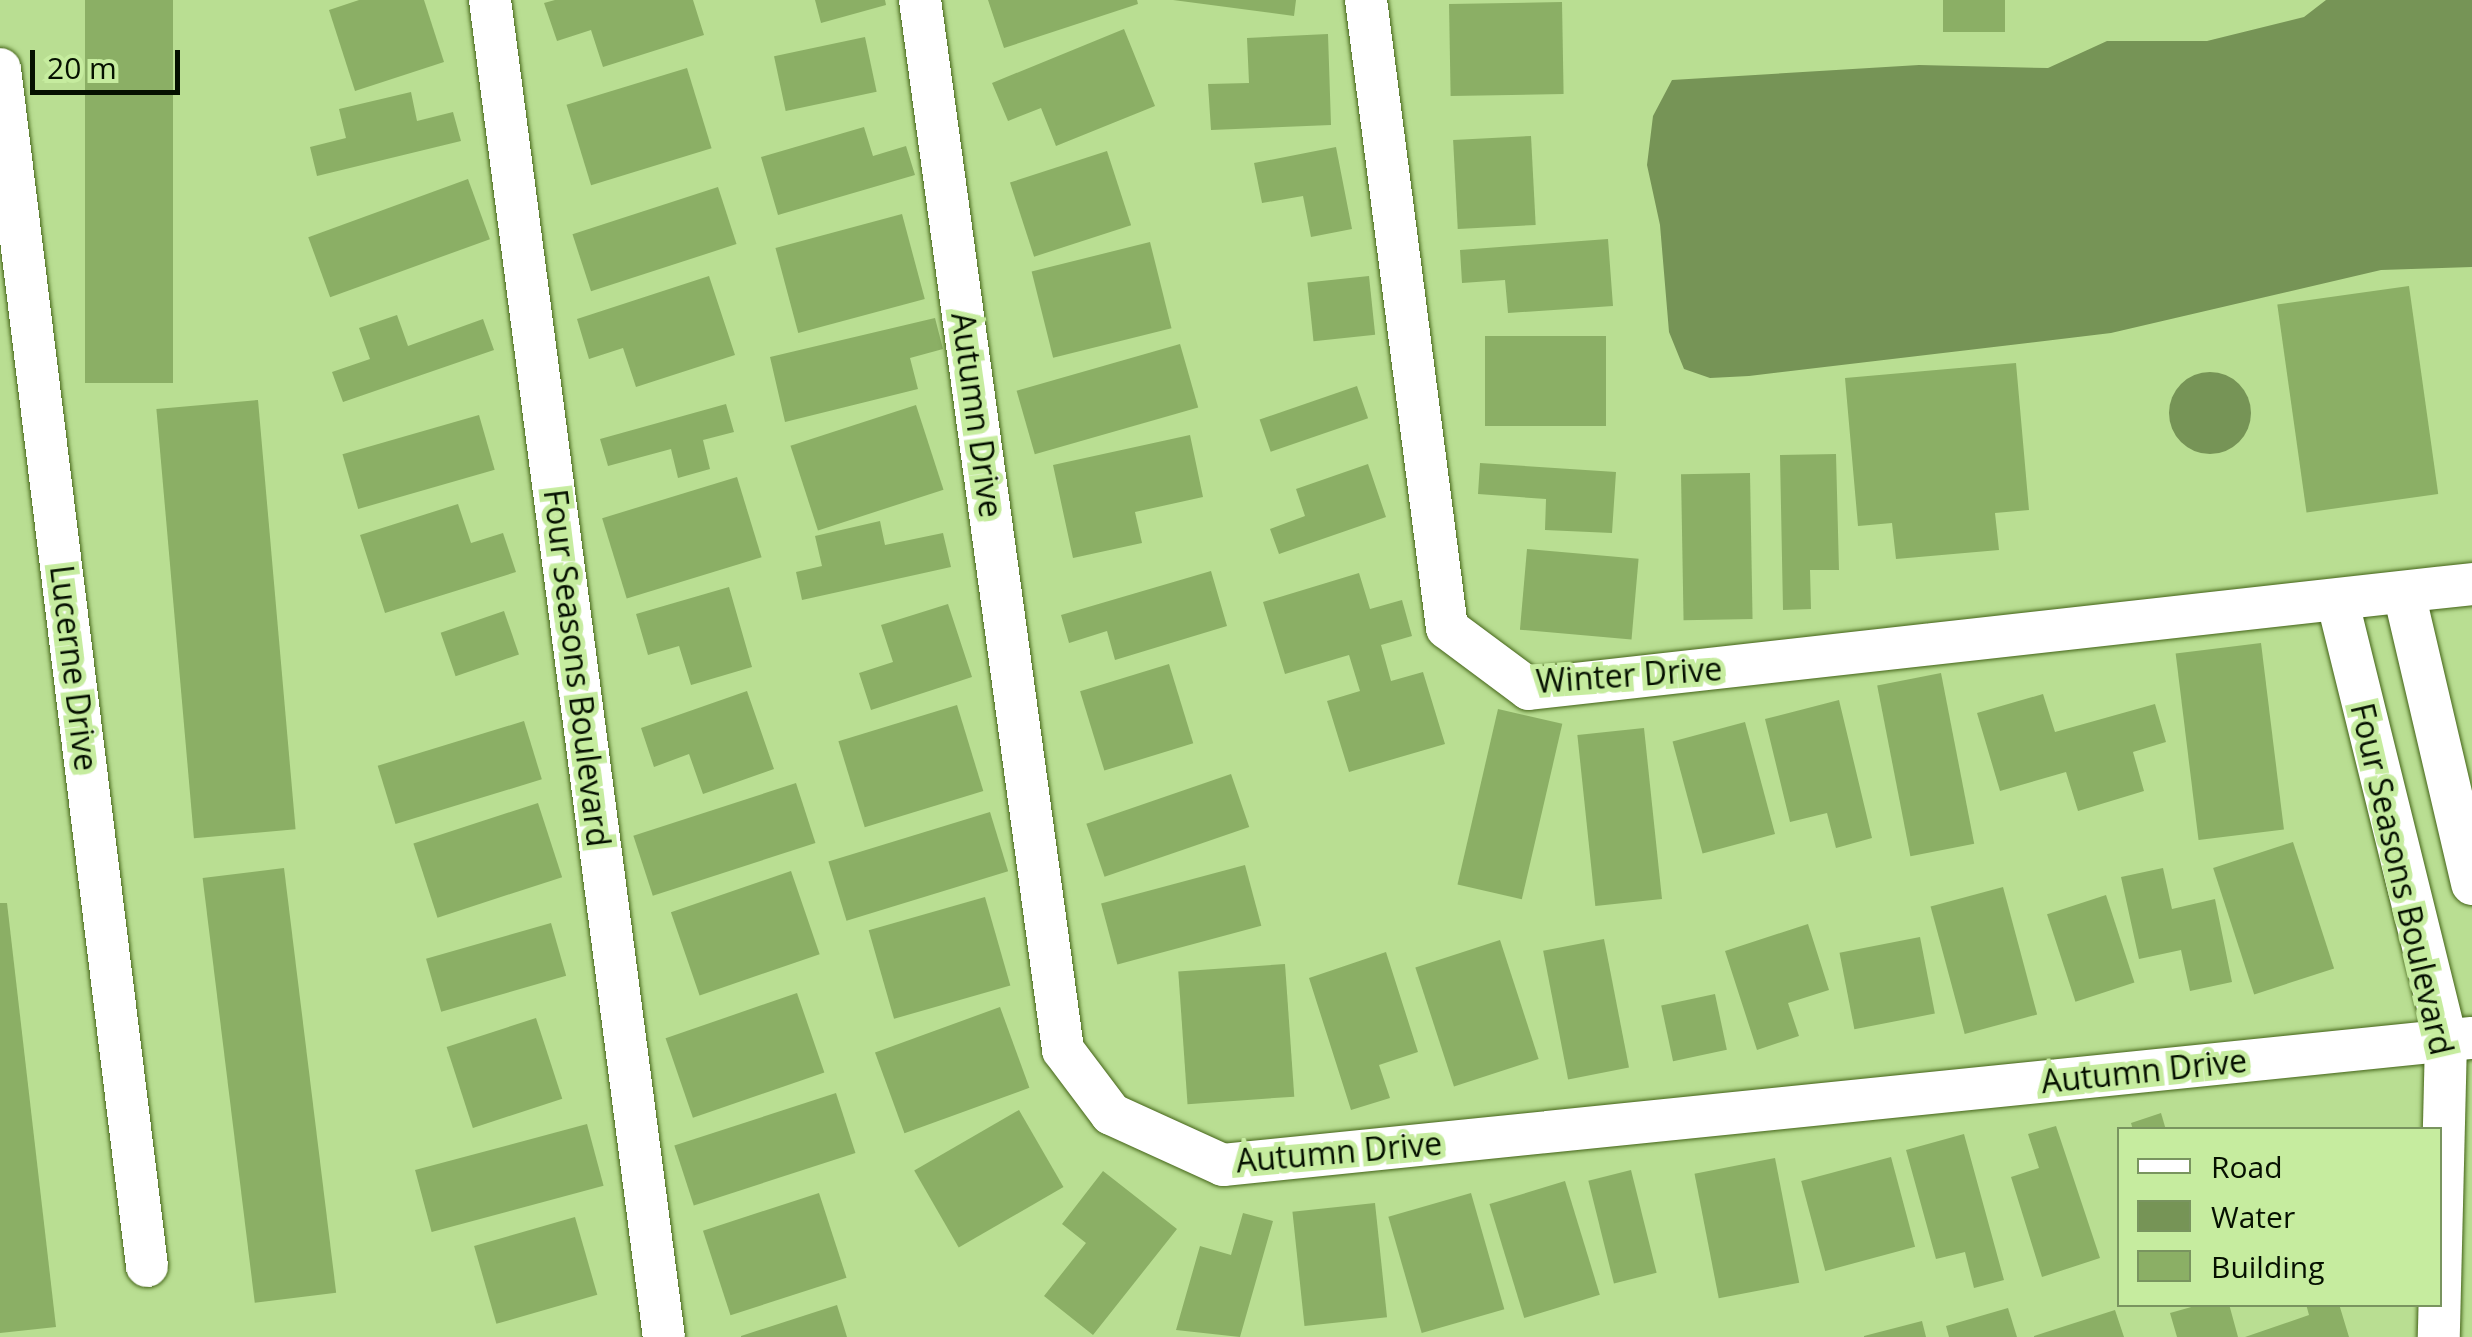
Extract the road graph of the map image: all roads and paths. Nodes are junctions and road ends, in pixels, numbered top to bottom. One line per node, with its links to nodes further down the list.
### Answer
1 (490, 0): 13 (street, Four Seasons Boulevard)
2 (920, 0): 9 (street, Autumn Drive)
3 (1366, 0): 7 (street, Winter Drive)
4 (0, 70): 10 (street, Lucerne Drive)
5 (2472, 584): 6 (street, Winter Drive)
6 (2404, 593): 7 (street, Winter Drive); 8 (street, Four Seasons Boulevard)
7 (2338, 603): 9 (street, Four Seasons Boulevard)
8 (2472, 884)
9 (2459, 1039): 11 (street, Four Seasons Boulevard)
10 (147, 1266)
11 (2442, 1292)
12 (2441, 1307): 14 (street, Four Seasons Boulevard)
13 (664, 1337)
14 (2439, 1337)

